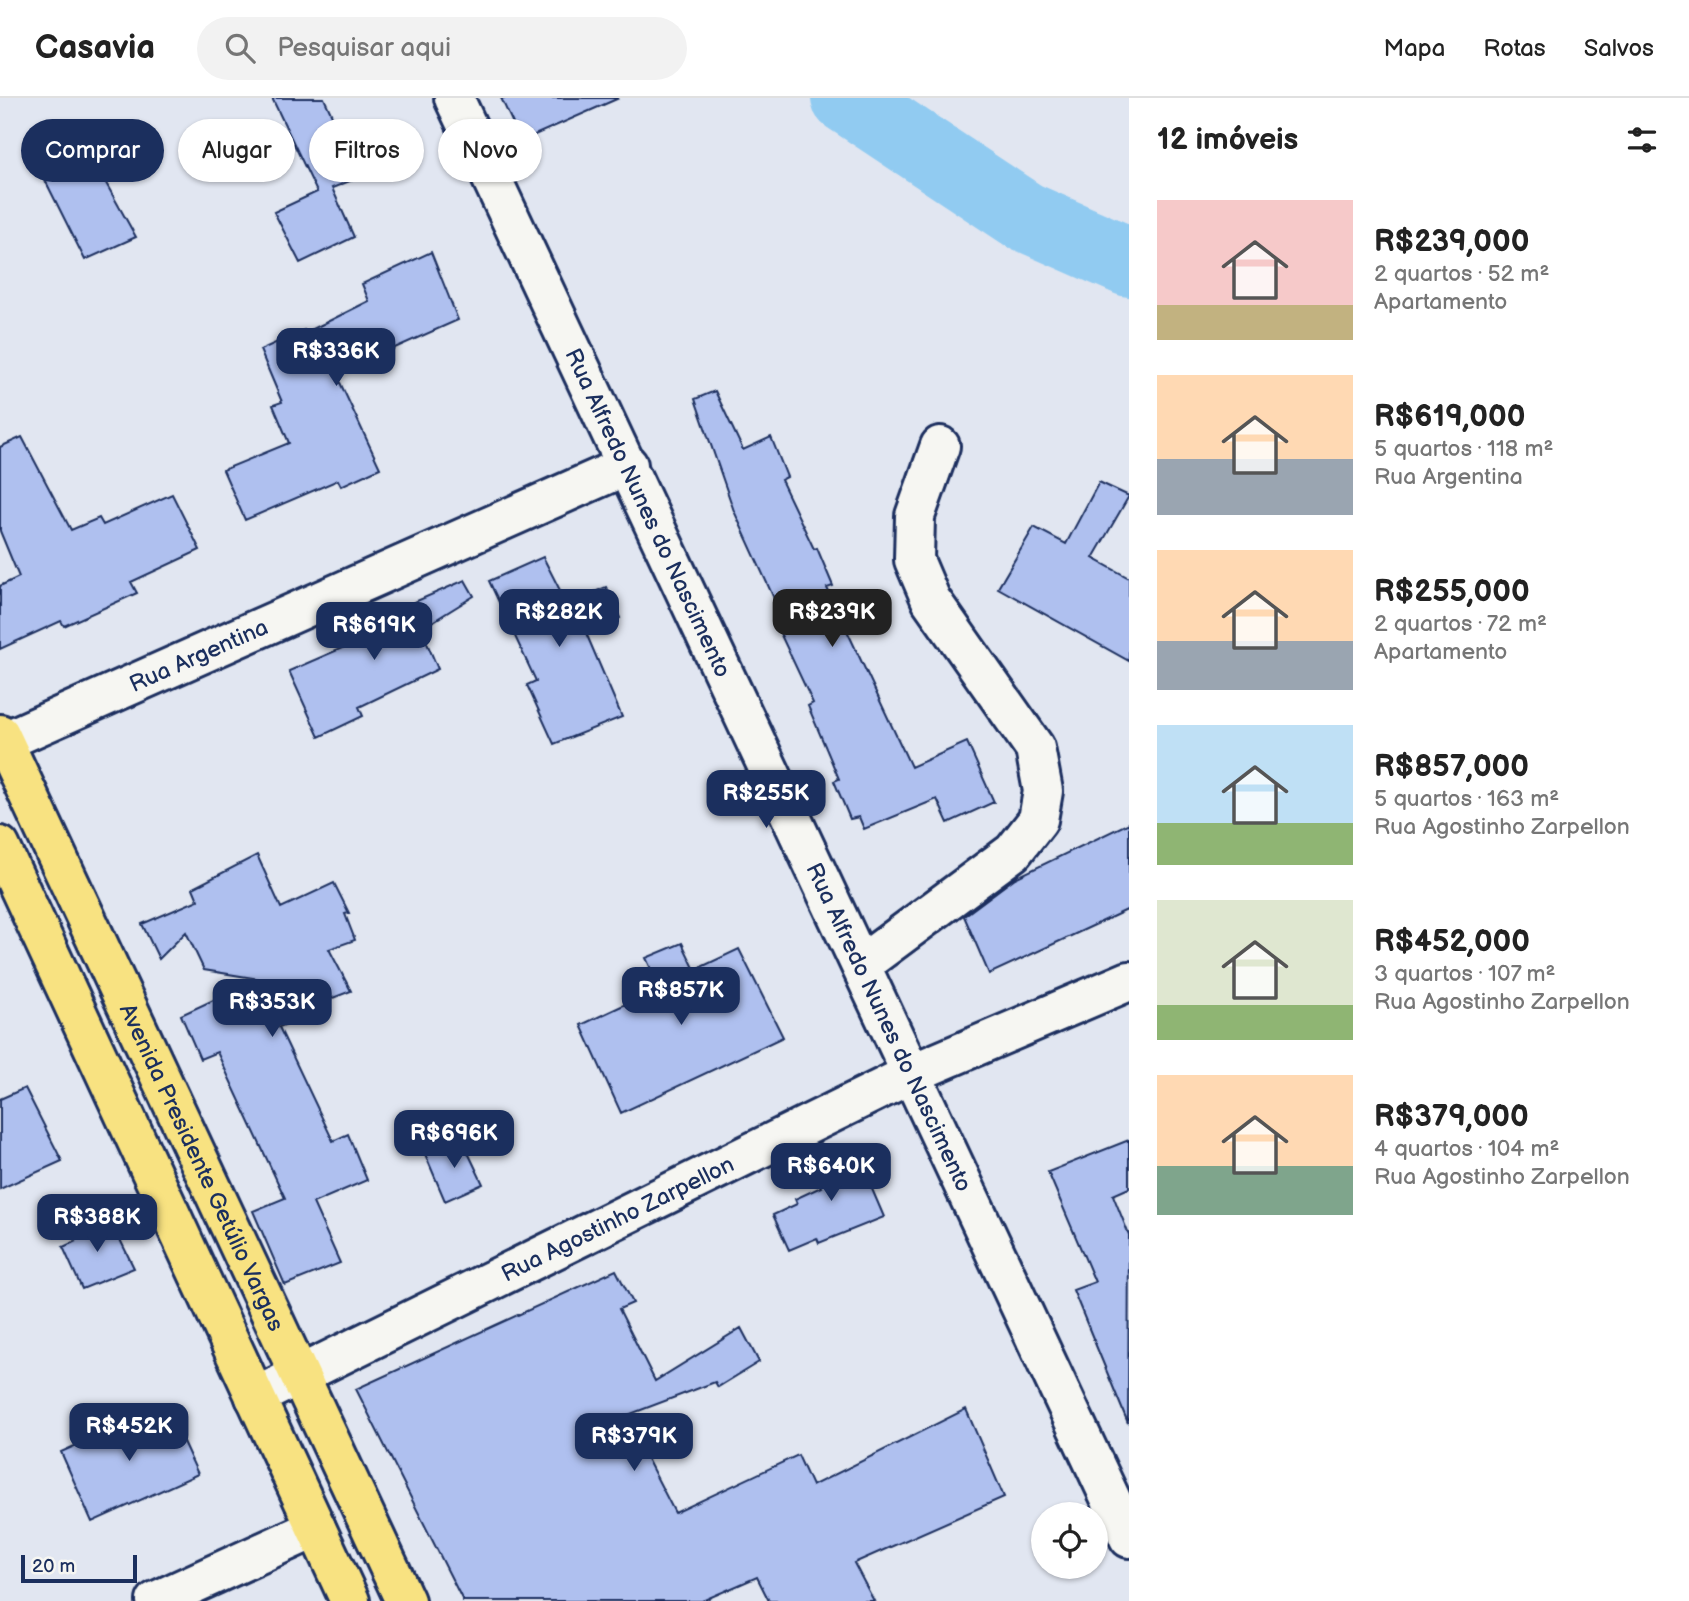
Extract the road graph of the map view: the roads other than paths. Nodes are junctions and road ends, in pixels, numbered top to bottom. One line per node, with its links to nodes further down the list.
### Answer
1 (454, 98): 3 (street, Rua Alfredo Nunes do Nascimento)
2 (940, 446): 6 (street)
3 (628, 466): 4 (street, Rua Argentina); 6 (street, Rua Alfredo Nunes do Nascimento)
4 (1, 739): 9 (main road, Avenida Presidente Getúlio Vargas)
5 (0, 846): 10 (main road)
6 (862, 964): 8 (street, Rua Alfredo Nunes do Nascimento)
7 (1129, 981): 8 (street, Rua Agostinho Zarpellon)
8 (913, 1073): 9 (street, Rua Agostinho Zarpellon); 12 (street, Rua Alfredo Nunes do Nascimento)
9 (300, 1375): 10 (street, Rua Agostinho Zarpellon); 15 (main road, Avenida Presidente Getúlio Vargas)
10 (255, 1397): 11 (main road)
11 (316, 1528): 13 (street); 14 (main road)
12 (1129, 1538)
13 (156, 1601)
14 (350, 1601)
15 (405, 1601)

